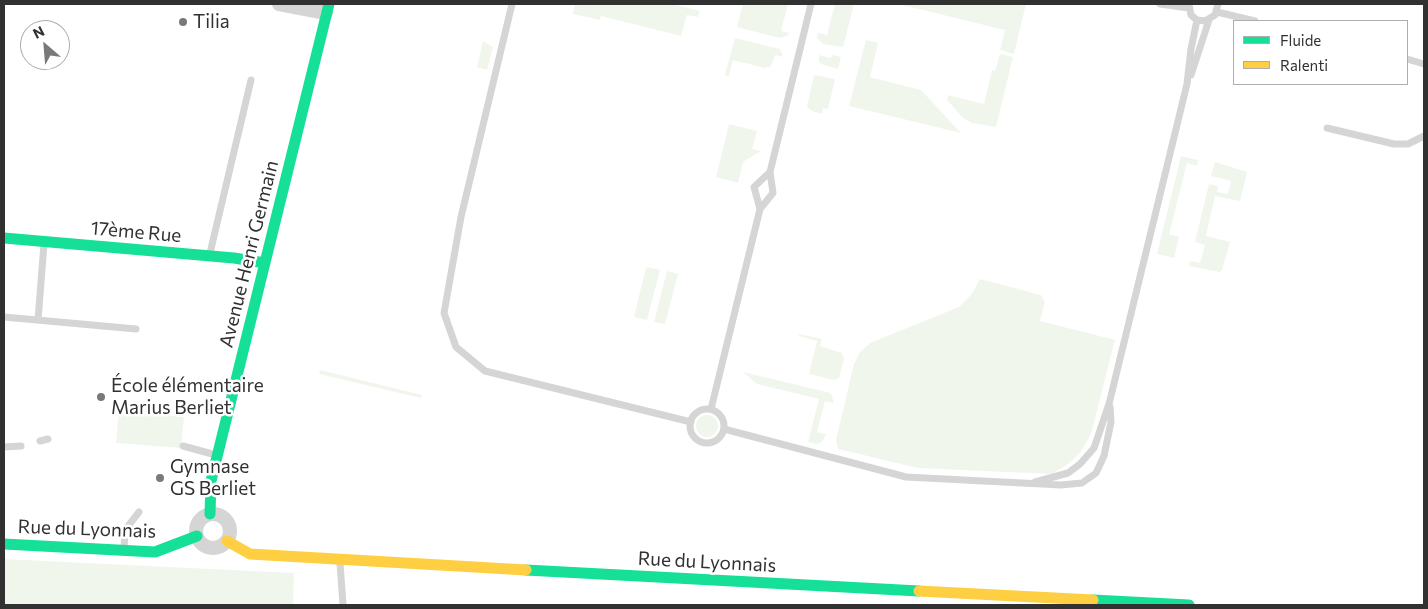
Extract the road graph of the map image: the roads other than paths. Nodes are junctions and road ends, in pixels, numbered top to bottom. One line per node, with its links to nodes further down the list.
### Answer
1 (279, 4): 7 (street)
2 (512, 4): 29 (lane)
3 (811, 4): 18 (lane)
4 (1160, 4): 6 (lane)
5 (1218, 4): 8 (lane)
6 (1189, 6): 9 (lane)
7 (328, 9): 23 (street, Avenue Henri Germain)
8 (1217, 12): 10 (lane); 11 (lane)
9 (1197, 20): 10 (lane); 15 (lane)
10 (1209, 20): 15 (lane)
11 (1251, 20)
12 (1408, 59): 13 (lane)
13 (1424, 64)
14 (252, 80): 22 (lane)
15 (1187, 84): 27 (lane)
16 (1328, 128): 17 (lane)
17 (1424, 136)
18 (770, 172): 19 (lane); 19 (lane)
19 (760, 209): 28 (lane)
20 (4, 238): 21 (street, 17ème Rue)
21 (44, 241): 22 (street, 17ème Rue); 25 (lane)
22 (210, 256): 23 (street, 17ème Rue)
23 (265, 263): 36 (street, Avenue Henri Germain)
24 (4, 317): 25 (lane)
25 (38, 320): 26 (lane)
26 (136, 329)
27 (1110, 404): 37 (lane); 37 (lane)
28 (711, 409): 29 (lane); 30 (lane)
29 (691, 422): 30 (lane)
30 (724, 429): 37 (lane)
31 (48, 439): 32 (lane)
32 (40, 441)
33 (21, 446): 35 (lane)
34 (183, 446): 36 (lane)
35 (4, 447)
36 (217, 455): 39 (street, Avenue Henri Germain)
37 (1035, 482)
38 (139, 512): 43 (lane)
39 (210, 514): 40 (street); 41 (street)
40 (197, 536): 41 (street); 43 (street, Rue du Lyonnais)
41 (227, 541): 44 (street, Rue du Lyonnais)
42 (4, 544): 43 (street, Rue du Lyonnais)
43 (124, 550)
44 (340, 560): 45 (street, Rue du Lyonnais); 46 (lane)
45 (1099, 603): 47 (street, Rue du Lyonnais)
46 (343, 605)
47 (1189, 605)

